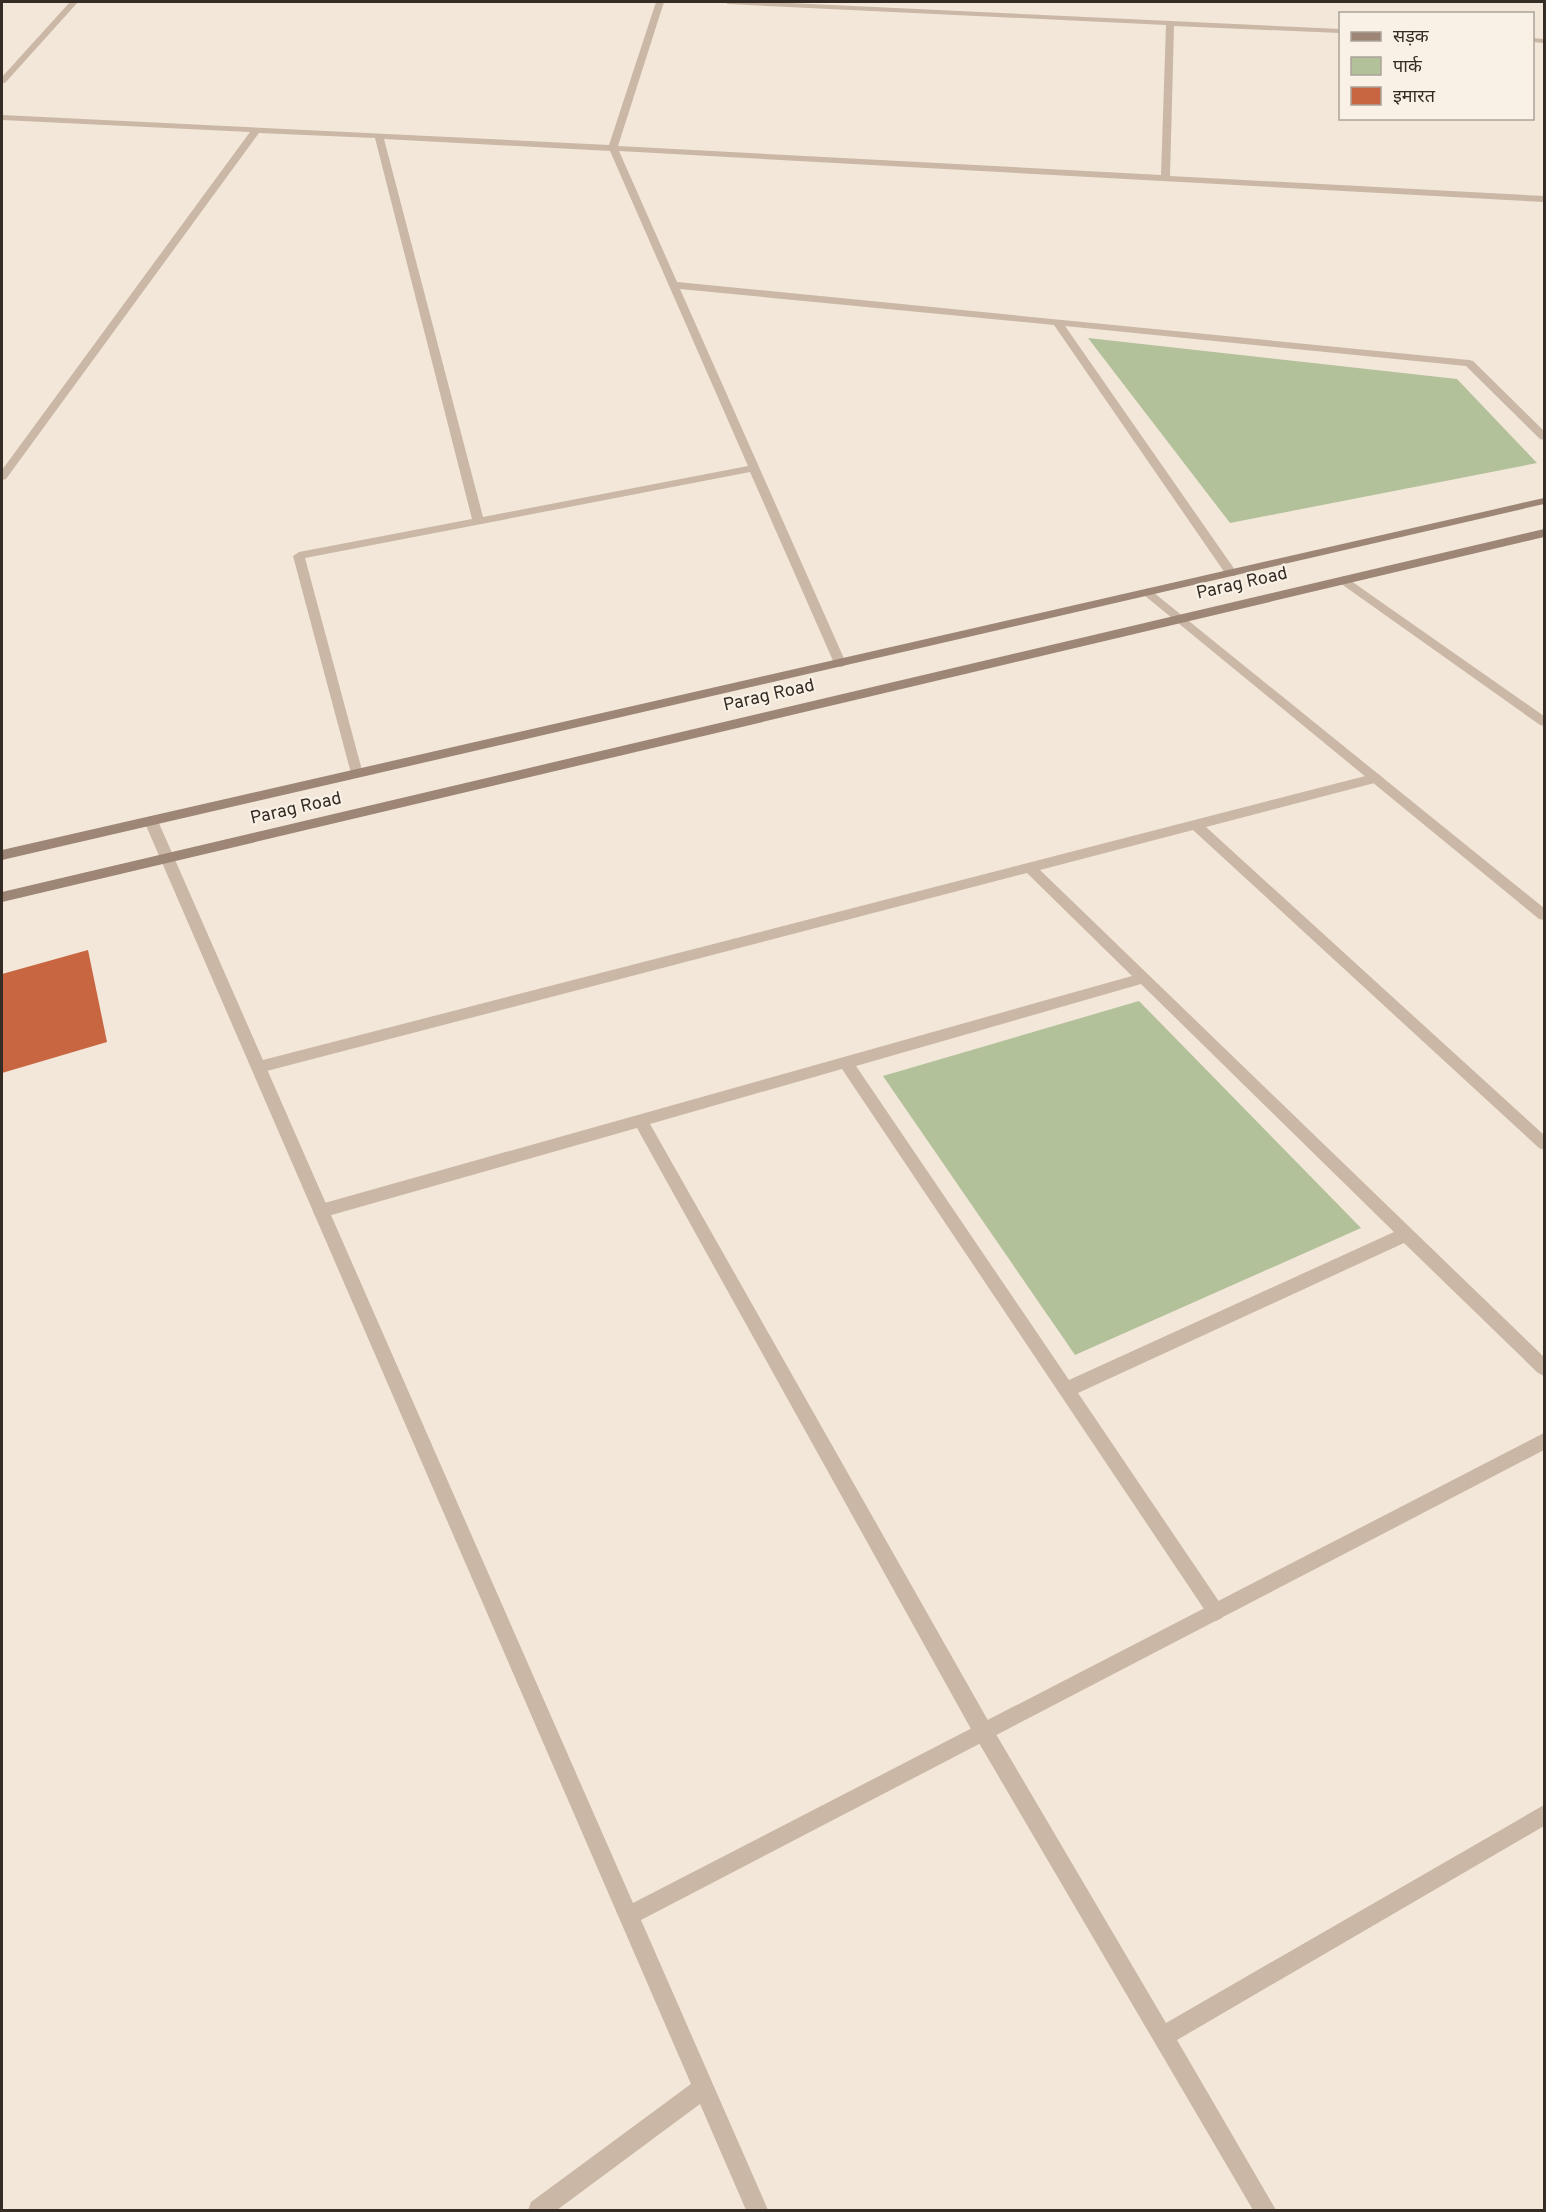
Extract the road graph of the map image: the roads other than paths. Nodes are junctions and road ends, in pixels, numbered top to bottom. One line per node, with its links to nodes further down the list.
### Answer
1 (75, 2): 7 (street)
2 (660, 2): 11 (street)
3 (728, 2): 4 (street)
4 (893, 5): 5 (street)
5 (1170, 23): 6 (street); 12 (street)
6 (1339, 31)
7 (2, 81)
8 (2, 117): 9 (street)
9 (256, 130): 10 (street); 18 (street)
10 (379, 136): 11 (street); 20 (street)
11 (613, 148): 12 (street); 14 (street)
12 (1165, 178): 13 (street)
13 (1545, 199)
14 (673, 285): 15 (street); 17 (street)
15 (1057, 322): 16 (street); 22 (street)
16 (1545, 437)
17 (754, 468): 20 (street); 26 (street)
18 (2, 477)
19 (1545, 501): 22 (street, Parag Road)
20 (478, 521): 28 (street)
21 (1545, 532): 23 (street, Parag Road)
22 (1232, 573): 24 (street, Parag Road)
23 (1344, 580): 25 (street, Parag Road); 27 (street)
24 (1148, 592): 25 (street); 26 (street, Parag Road)
25 (1179, 617): 29 (street); 33 (street, Parag Road)
26 (840, 663): 28 (street, Parag Road)
27 (1545, 722)
28 (357, 774): 30 (street, Parag Road)
29 (1377, 778): 31 (street); 36 (street)
30 (151, 821): 32 (street, Parag Road); 33 (street)
31 (1196, 825): 34 (street); 41 (street)
32 (2, 855)
33 (167, 858): 35 (street, Parag Road); 39 (street)
34 (1030, 868): 37 (street); 39 (street)
35 (2, 897)
36 (1545, 915)
37 (1144, 978): 38 (street); 43 (street)
38 (846, 1063): 40 (street); 45 (street)
39 (259, 1067): 42 (street)
40 (640, 1121): 42 (street); 48 (street)
41 (1545, 1144)
42 (321, 1211): 50 (street)
43 (1407, 1234): 44 (street); 45 (street)
44 (1545, 1368)
45 (1066, 1390): 47 (street)
46 (1545, 1441): 47 (street)
47 (1216, 1612): 48 (street)
48 (983, 1731): 50 (street); 51 (street)
49 (1545, 1815): 51 (street)
50 (628, 1916): 52 (street)
51 (1162, 2037): 55 (street)
52 (704, 2088): 53 (street); 54 (street)
53 (539, 2211)
54 (757, 2211)
55 (1265, 2211)

